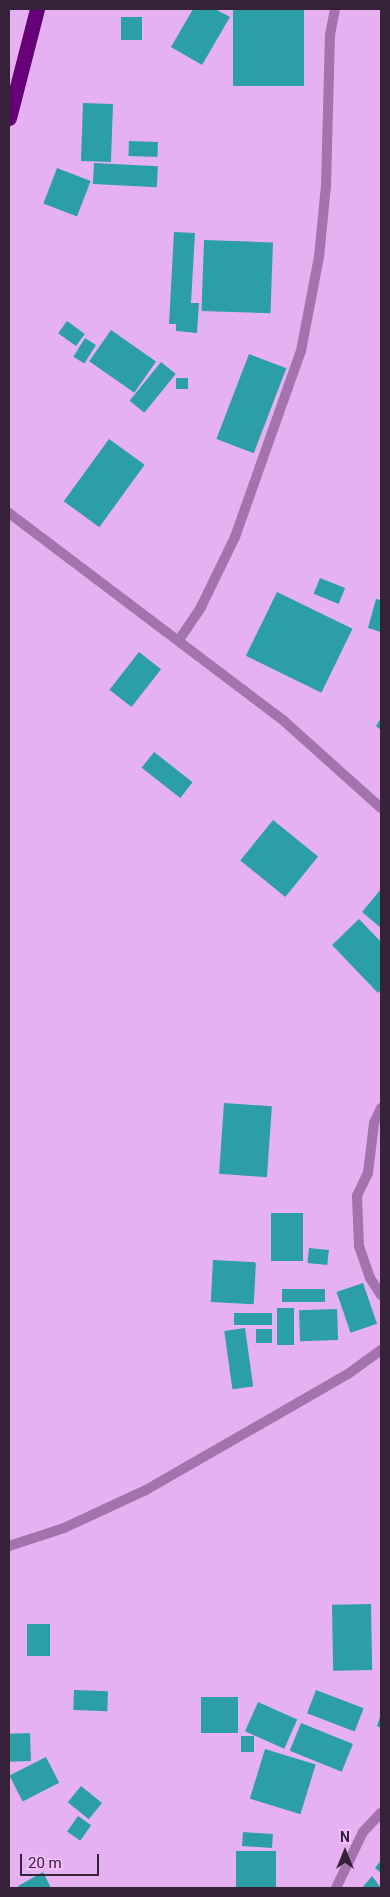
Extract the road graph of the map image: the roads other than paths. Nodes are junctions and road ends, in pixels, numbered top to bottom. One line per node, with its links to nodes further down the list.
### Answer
1 (36, 9): 3 (highway)
2 (335, 9): 5 (street)
3 (9, 118)
4 (9, 513): 5 (street)
5 (179, 640): 6 (street)
6 (381, 808)
7 (381, 1108): 8 (street)
8 (381, 1295)
9 (381, 1350): 10 (street)
10 (9, 1546)
11 (381, 1813): 12 (street)
12 (336, 1888)

